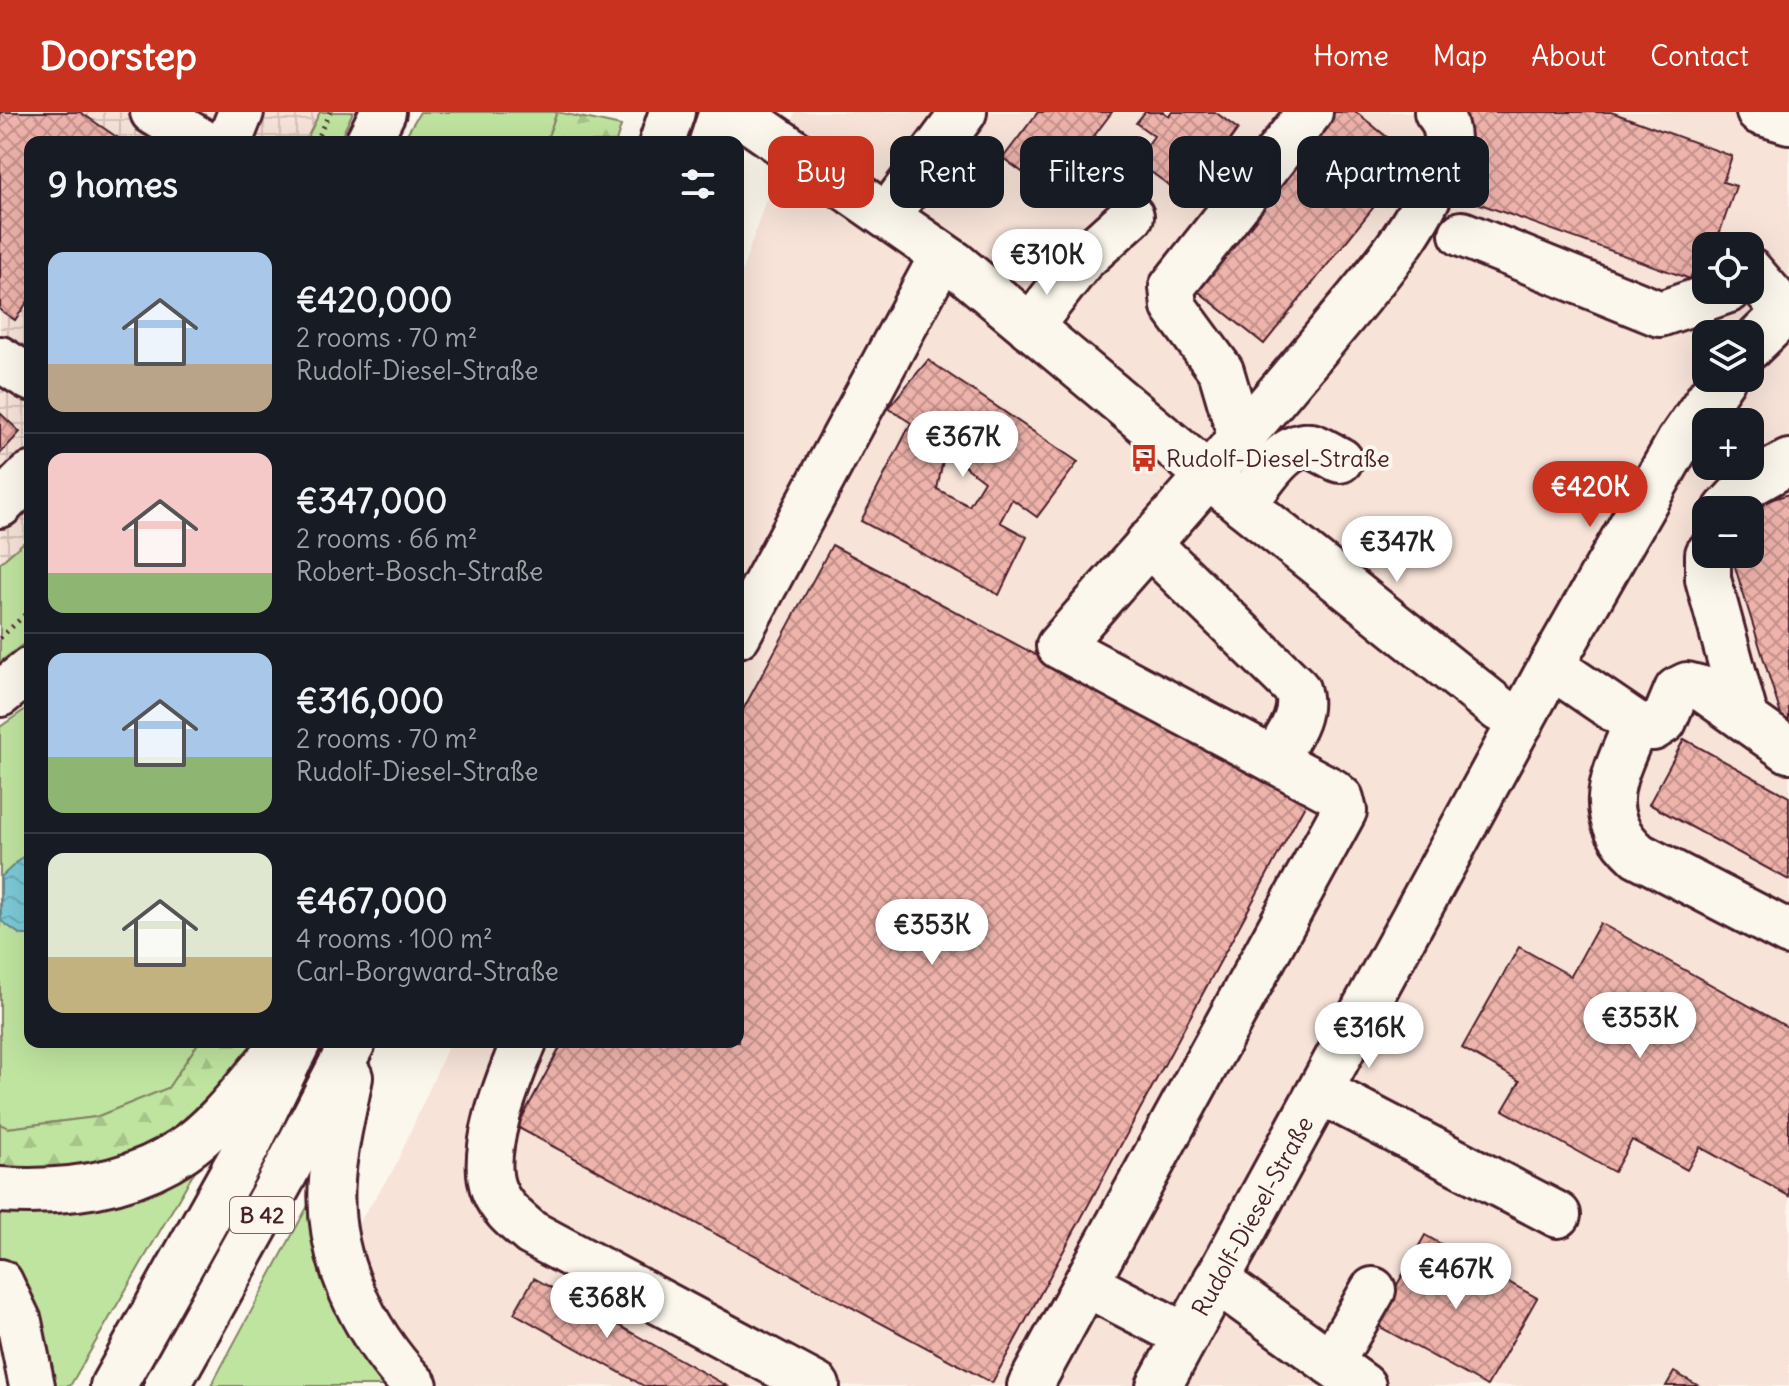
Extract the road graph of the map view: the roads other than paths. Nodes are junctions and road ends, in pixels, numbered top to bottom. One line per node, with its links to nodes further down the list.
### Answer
1 (153, 112): 12 (main road)
2 (241, 112): 13 (main road)
3 (383, 112): 14 (main road)
4 (672, 112): 15 (main road)
5 (722, 112): 16 (main road)
6 (737, 112): 17 (main road)
7 (964, 112): 17 (main road)
8 (1310, 112): 29 (main road)
9 (1437, 112): 29 (main road)
10 (1759, 112): 11 (main road)
11 (1789, 121)
12 (193, 136)
13 (231, 136)
14 (371, 136)
15 (664, 136)
16 (714, 136)
17 (887, 216): 20 (main road)
18 (1131, 216): 24 (main road)
19 (1462, 234): 22 (main road)
20 (942, 256): 24 (main road); 39 (main road)
21 (1764, 286): 23 (main road)
22 (1692, 303)
23 (1788, 312): 25 (main road)
24 (1030, 327): 32 (main road)
25 (1764, 334)
26 (0, 359): 27 (main road)
27 (24, 374)
28 (1713, 392): 40 (main road, Rudolf-Diesel-Straße)
29 (1241, 439): 32 (main road)
30 (1340, 460): 36 (main road)
31 (1789, 462): 34 (main road)
32 (1208, 475): 36 (main road); 37 (main road)
33 (24, 481): 35 (main road)
34 (1739, 496)
35 (0, 505)
36 (1244, 505): 44 (main road)
37 (1148, 543): 47 (main road); 47 (main road)
38 (1708, 568): 43 (main road)
39 (744, 624)
40 (1551, 666): 44 (main road, Rudolf-Diesel-Straße); 45 (main road)
41 (24, 675): 42 (main road)
42 (0, 694)
43 (1746, 719): 45 (main road); 46 (main road)
44 (1521, 722): 54 (main road, Rudolf-Diesel-Straße)
45 (1636, 724): 48 (main road)
46 (1789, 750)
47 (1274, 760): 59 (main road)
48 (1789, 933)
49 (280, 1048): 55 (main road)
50 (295, 1048): 64 (main road, B 42)
51 (351, 1048): 65 (main road, B 42)
52 (353, 1048): 66 (main road)
53 (522, 1048): 67 (main road)
54 (1320, 1091): 56 (main road); 57 (main road, Rudolf-Diesel-Straße)
55 (0, 1190)
56 (1558, 1215)
57 (1216, 1280): 61 (main road, Rudolf-Diesel-Straße); 62 (main road)
58 (0, 1282): 63 (main road)
59 (1086, 1284): 61 (main road); 68 (main road)
60 (1373, 1290): 62 (main road)
61 (1186, 1336): 69 (main road, Rudolf-Diesel-Straße)
62 (1332, 1374)
63 (32, 1386)
64 (113, 1386)
65 (167, 1386)
66 (415, 1386)
67 (817, 1386)
68 (1030, 1386)
69 (1159, 1386)

